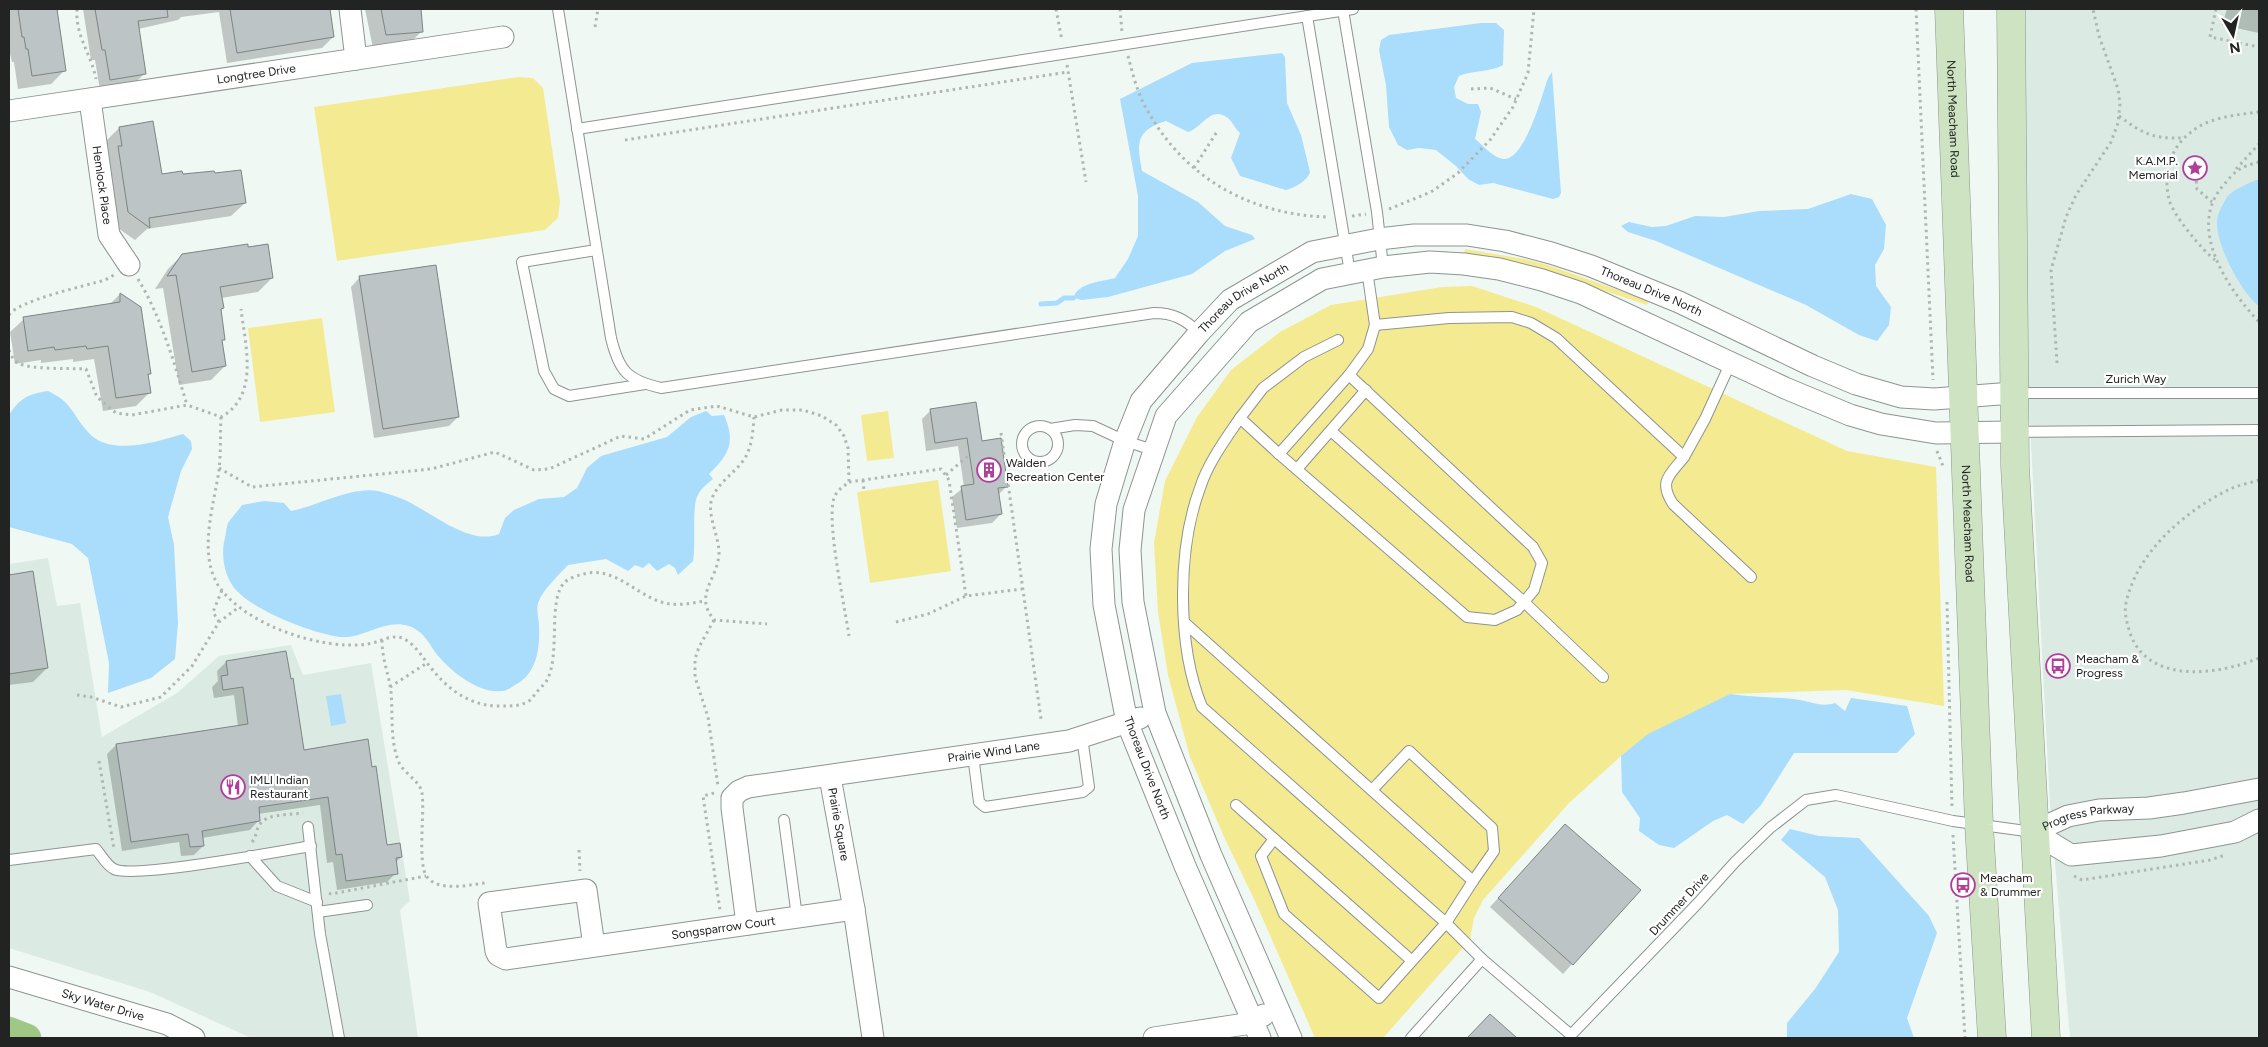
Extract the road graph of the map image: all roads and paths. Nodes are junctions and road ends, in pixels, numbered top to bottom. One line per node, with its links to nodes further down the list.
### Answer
1 (77, 9): 23 (path)
2 (350, 9): 20 (street)
3 (558, 9): 28 (lane)
4 (598, 9): 15 (path)
5 (1056, 9): 19 (path)
6 (1120, 9): 17 (path)
7 (1348, 9): 14 (lane); 39 (lane)
8 (1534, 9): 24 (path)
9 (1916, 9): 56 (path)
10 (1949, 9): 62 (main road, North Meacham Road)
11 (2011, 9): 60 (main road)
12 (2093, 9): 27 (path)
13 (2216, 9): 18 (path)
14 (1307, 16): 17 (lane); 40 (lane)
15 (595, 27)
16 (503, 37): 20 (street, Longtree Drive)
17 (1124, 44): 19 (lane); 34 (path)
18 (2259, 47)
19 (1064, 53): 21 (path); 28 (lane)
20 (356, 58): 23 (street, Longtree Drive)
21 (1068, 72): 31 (path); 37 (path)
22 (1471, 89): 24 (path)
23 (93, 92): 25 (street, Longtree Drive); 45 (street, Hemlock Place)
24 (1516, 99): 39 (path)
25 (9, 111)
26 (2259, 112): 30 (path)
27 (2118, 116): 30 (path); 55 (path)
28 (576, 129): 43 (lane)
29 (1218, 130): 34 (path)
30 (2184, 138): 44 (path)
31 (626, 140)
32 (2259, 144): 36 (path)
33 (2259, 162): 36 (path)
34 (1194, 168): 40 (path)
35 (2195, 168): 38 (path)
36 (2234, 172): 38 (path)
37 (1086, 182)
38 (2212, 202): 44 (path)
39 (1377, 212): 40 (path); 41 (lane)
40 (1341, 217): 42 (lane)
41 (1379, 239): 42 (street, Thoreau Drive North); 46 (lane); 62 (street, Thoreau Drive North)
42 (1346, 246): 46 (lane); 51 (street, Thoreau Drive North)
43 (596, 250): 58 (lane); 58 (lane)
44 (2215, 260): 49 (path)
45 (129, 266): 48 (path); 63 (path)
46 (1367, 270): 50 (lane); 54 (street, Thoreau Drive North); 74 (street, Thoreau Drive North)
47 (241, 309): 64 (path)
48 (9, 314)
49 (2259, 322)
50 (1375, 324): 57 (lane); 77 (lane)
51 (1199, 333): 58 (lane); 73 (street, Thoreau Drive North)
52 (1338, 340): 66 (lane, Drummer Drive)
53 (9, 350): 63 (path)
54 (1731, 362): 72 (street, Thoreau Drive North); 77 (lane)
55 (2057, 363)
56 (1932, 369)
57 (1349, 375): 59 (lane); 75 (lane)
58 (645, 384)
59 (1366, 390): 69 (lane); 93 (lane)
60 (2013, 393): 61 (lane, Zurich Way); 62 (street, Thoreau Drive North); 70 (main road)
61 (2259, 393)
62 (1962, 397): 72 (main road, North Meacham Road)
63 (187, 405): 64 (path)
64 (221, 417): 79 (path)
65 (754, 417): 79 (path); 85 (path); 92 (path)
66 (1240, 418): 75 (lane); 98 (lane, Drummer Drive)
67 (1050, 429): 73 (lane)
68 (2259, 430): 70 (lane)
69 (1331, 431): 80 (lane); 93 (lane)
70 (2014, 432): 72 (street, Thoreau Drive North); 121 (main road)
71 (1000, 433): 88 (path)
72 (1963, 433): 119 (main road, North Meacham Road)
73 (1125, 441): 74 (lane); 109 (street, Thoreau Drive North)
74 (1153, 450): 107 (street, Thoreau Drive North)
75 (1279, 454): 80 (lane)
76 (969, 455): 82 (path)
77 (1684, 456): 87 (lane)
78 (1938, 456): 81 (path)
79 (219, 468): 89 (path)
80 (1298, 469): 93 (lane)
81 (1944, 470)
82 (946, 475): 83 (path); 90 (path)
83 (863, 480): 85 (path); 86 (path)
84 (2259, 480): 102 (path)
85 (849, 482): 100 (path)
86 (864, 491)
87 (1751, 577)
88 (1022, 589): 90 (path); 108 (path)
89 (222, 590): 94 (path); 96 (path)
90 (966, 596): 97 (path)
91 (1947, 596): 113 (path)
92 (705, 601): 95 (path); 103 (path)
93 (1524, 602): 104 (lane)
94 (239, 607): 96 (path); 101 (path)
95 (714, 620): 99 (path); 137 (path)
96 (219, 622): 106 (path)
97 (896, 622)
98 (1185, 623): 115 (lane); 135 (lane, Drummer Drive)
99 (768, 624)
100 (849, 636)
101 (382, 640): 103 (path); 105 (path)
102 (2259, 658)
103 (427, 663): 105 (path)
104 (1603, 677)
105 (390, 687): 130 (path)
106 (77, 695)
107 (1155, 713): 109 (street, Prairie Wind Lane); 142 (street, Thoreau Drive North)
108 (1041, 719)
109 (1127, 722): 110 (street, Prairie Wind Lane); 143 (street, Thoreau Drive North)
110 (1082, 736): 111 (street, Prairie Wind Lane); 111 (lane)
111 (973, 755): 112 (street, Prairie Wind Lane)
112 (830, 777): 133 (street, Prairie Square); 136 (street, Prairie Square)
113 (1950, 782)
114 (2259, 789): 121 (street, Progress Parkway)
115 (1372, 790): 129 (lane); 129 (lane)
116 (1236, 805): 122 (lane)
117 (784, 820): 134 (lane)
118 (2259, 820): 121 (street, Progress Parkway)
119 (1979, 825): 121 (lane, Drummer Drive); 145 (lane, Drummer Drive); 154 (main road, North Meacham Road)
120 (308, 827): 123 (lane)
121 (2033, 832): 155 (main road)
122 (1274, 839): 140 (lane); 140 (lane)
123 (311, 846): 125 (lane); 132 (lane)
124 (579, 850): 128 (path)
125 (250, 856): 126 (lane); 132 (lane)
126 (9, 860)
127 (1955, 869): 153 (path)
128 (572, 872)
129 (1473, 881): 135 (lane)
130 (487, 883)
131 (367, 906): 132 (lane)
132 (317, 907): 148 (lane)
133 (854, 908): 134 (street, Songsparrow Court); 149 (street, Prairie Square)
134 (797, 917): 136 (street, Songsparrow Court)
135 (1446, 923): 139 (lane, Drummer Drive); 140 (lane)
136 (747, 924): 137 (street, Songsparrow Court)
137 (722, 928): 138 (street, Songsparrow Court)
138 (594, 946): 138 (street, Songsparrow Court)
139 (1482, 959): 145 (lane, Drummer Drive); 152 (lane)
140 (1411, 960)
141 (9, 977): 147 (street, Sky Water Drive)
142 (1278, 1008): 143 (street); 151 (street, Thoreau Drive North)
143 (1256, 1029): 150 (street)
144 (9, 1031): 146 (main road)
145 (1573, 1037)
146 (27, 1038)
147 (194, 1038)
148 (339, 1038)
149 (873, 1038)
150 (1154, 1038)
151 (1291, 1038)
152 (1411, 1038)
153 (1965, 1038)
154 (1992, 1038)
155 (2046, 1038)

